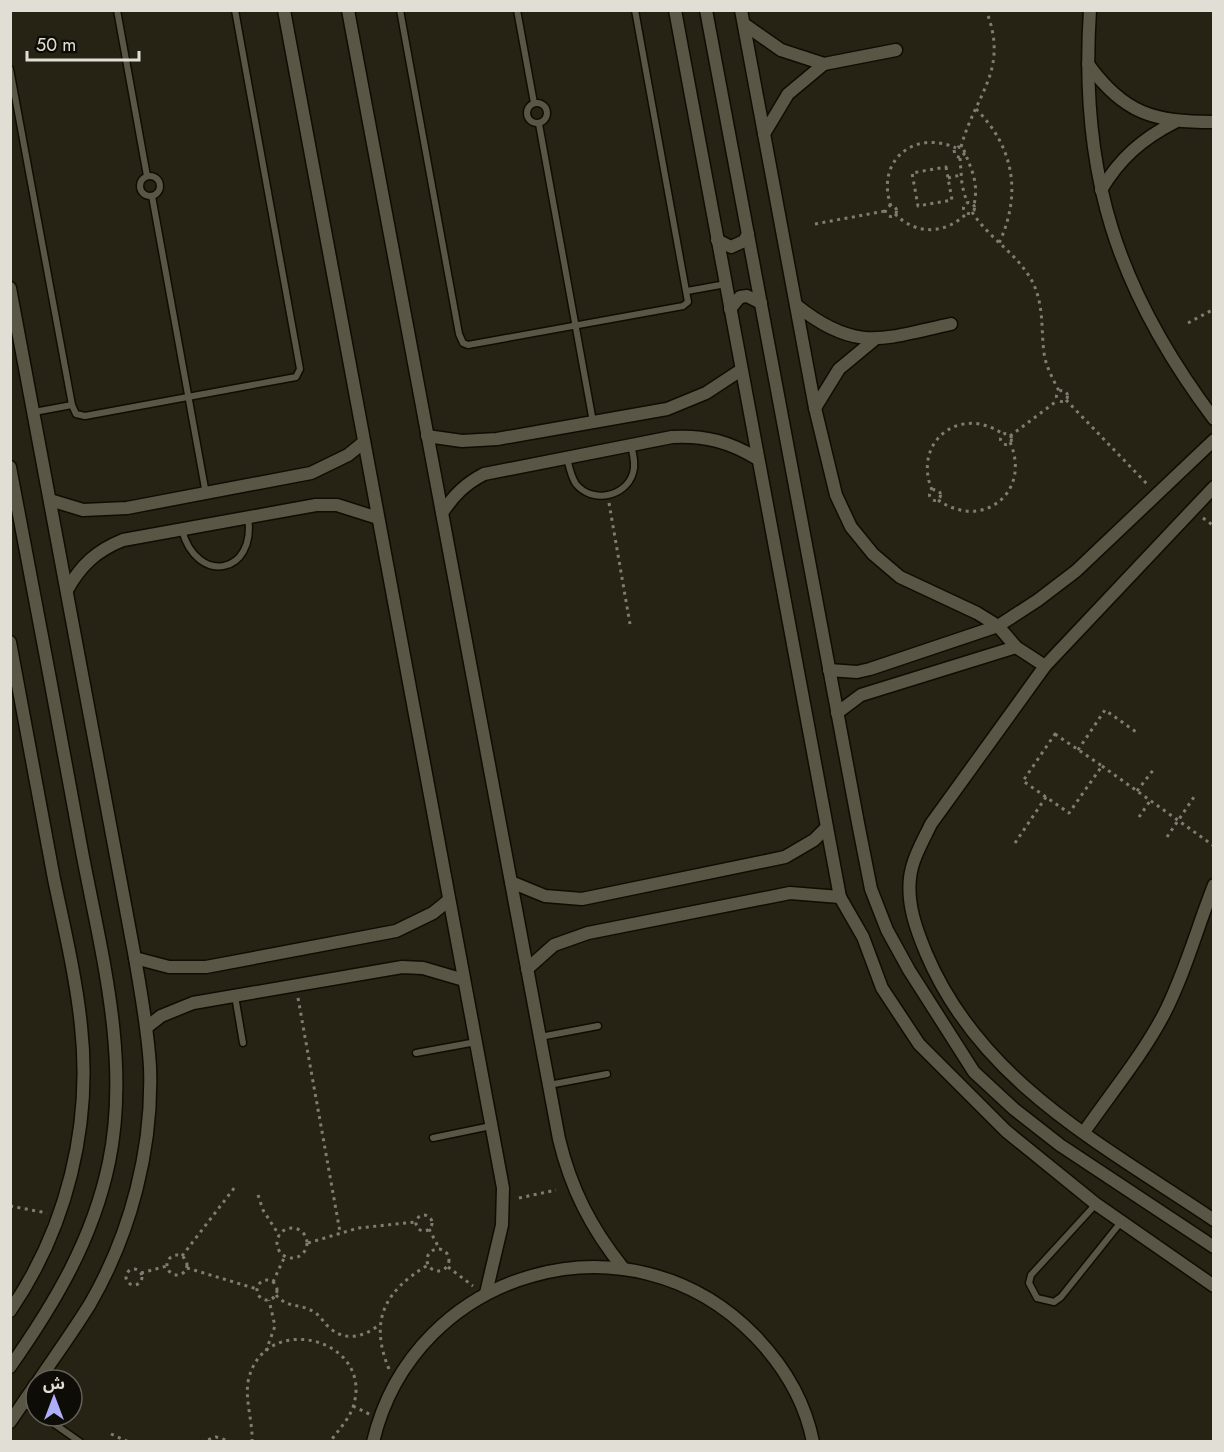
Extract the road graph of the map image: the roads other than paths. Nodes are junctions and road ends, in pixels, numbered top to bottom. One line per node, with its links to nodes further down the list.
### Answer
1 (117, 10): 22 (lane)
2 (235, 10): 37 (lane)
3 (284, 10): 45 (street)
4 (348, 10): 43 (street)
5 (400, 10): 34 (lane)
6 (517, 10): 17 (lane)
7 (635, 10): 29 (lane)
8 (675, 10): 26 (street)
9 (706, 10): 25 (street)
10 (741, 10): 12 (street)
11 (1089, 10): 15 (street)
12 (744, 24): 14 (street); 21 (street)
13 (896, 50): 14 (street)
14 (824, 64): 21 (street)
15 (1088, 64): 18 (street); 23 (street)
16 (10, 69): 38 (lane)
17 (534, 103): 20 (lane); 20 (lane)
18 (1175, 122): 19 (street); 23 (street)
19 (1214, 122)
20 (539, 124): 34 (lane)
21 (764, 134): 31 (street)
22 (147, 176): 24 (lane); 24 (lane)
23 (1101, 190): 41 (street)
24 (152, 196): 37 (lane)
25 (748, 234): 26 (street); 30 (street)
26 (717, 240): 27 (street)
27 (726, 284): 29 (lane); 32 (street)
28 (10, 288): 40 (street)
29 (687, 291): 34 (lane)
30 (760, 303): 32 (street); 62 (street)
31 (796, 304): 35 (street); 39 (street)
32 (730, 309): 36 (street)
33 (951, 324): 35 (street)
34 (576, 326): 42 (lane)
35 (874, 340): 39 (street)
36 (741, 370): 42 (street); 48 (street)
37 (188, 397): 38 (lane); 51 (lane)
38 (72, 405): 40 (lane)
39 (815, 408): 58 (street)
40 (34, 412): 52 (street)
41 (1214, 419)
42 (593, 422): 43 (street)
43 (427, 436): 53 (street)
44 (1214, 440): 58 (street)
45 (364, 442): 51 (street); 55 (street)
46 (631, 445): 47 (street); 47 (lane); 48 (street)
47 (567, 457): 53 (street)
48 (758, 459): 64 (street)
49 (10, 467): 92 (street)
50 (1214, 487): 61 (street)
51 (206, 494): 52 (street)
52 (50, 500): 57 (street)
53 (442, 513): 65 (street)
54 (248, 517): 55 (street); 56 (street); 56 (lane)
55 (378, 518): 68 (street)
56 (182, 530): 57 (street)
57 (67, 590): 69 (street)
58 (998, 626): 60 (street); 62 (street)
59 (10, 642): 91 (street)
60 (1016, 647): 61 (street); 63 (street)
61 (1045, 666): 82 (street)
62 (829, 670): 63 (street)
63 (837, 713): 87 (street)
64 (826, 828): 65 (street); 67 (street)
65 (511, 882): 70 (street)
66 (1214, 885): 82 (street)
67 (840, 897): 70 (street); 84 (street)
68 (449, 900): 69 (street); 71 (street)
69 (135, 958): 74 (street)
70 (527, 969): 75 (street)
71 (464, 980): 72 (street); 76 (street)
72 (234, 996): 74 (street); 77 (lane)
73 (598, 1026): 75 (lane)
74 (147, 1027): 93 (street)
75 (540, 1037): 80 (street)
76 (476, 1042): 78 (lane); 81 (street)
77 (243, 1043)
78 (416, 1053)
79 (607, 1074): 80 (lane)
80 (548, 1085): 88 (street)
81 (491, 1126): 83 (lane); 90 (street)
82 (1084, 1132): 85 (street)
83 (433, 1138)
84 (1096, 1204): 86 (street); 86 (lane)
85 (1214, 1220)
86 (1121, 1222): 89 (street)
87 (1214, 1247)
88 (624, 1268): 90 (street); 99 (street)
89 (1214, 1286)
90 (485, 1294): 98 (street)
91 (10, 1311)
92 (10, 1368)
93 (47, 1368)
94 (23, 1403): 95 (street)
95 (10, 1422)
96 (60, 1428): 97 (lane)
97 (80, 1442)
98 (373, 1442)
99 (813, 1442)

